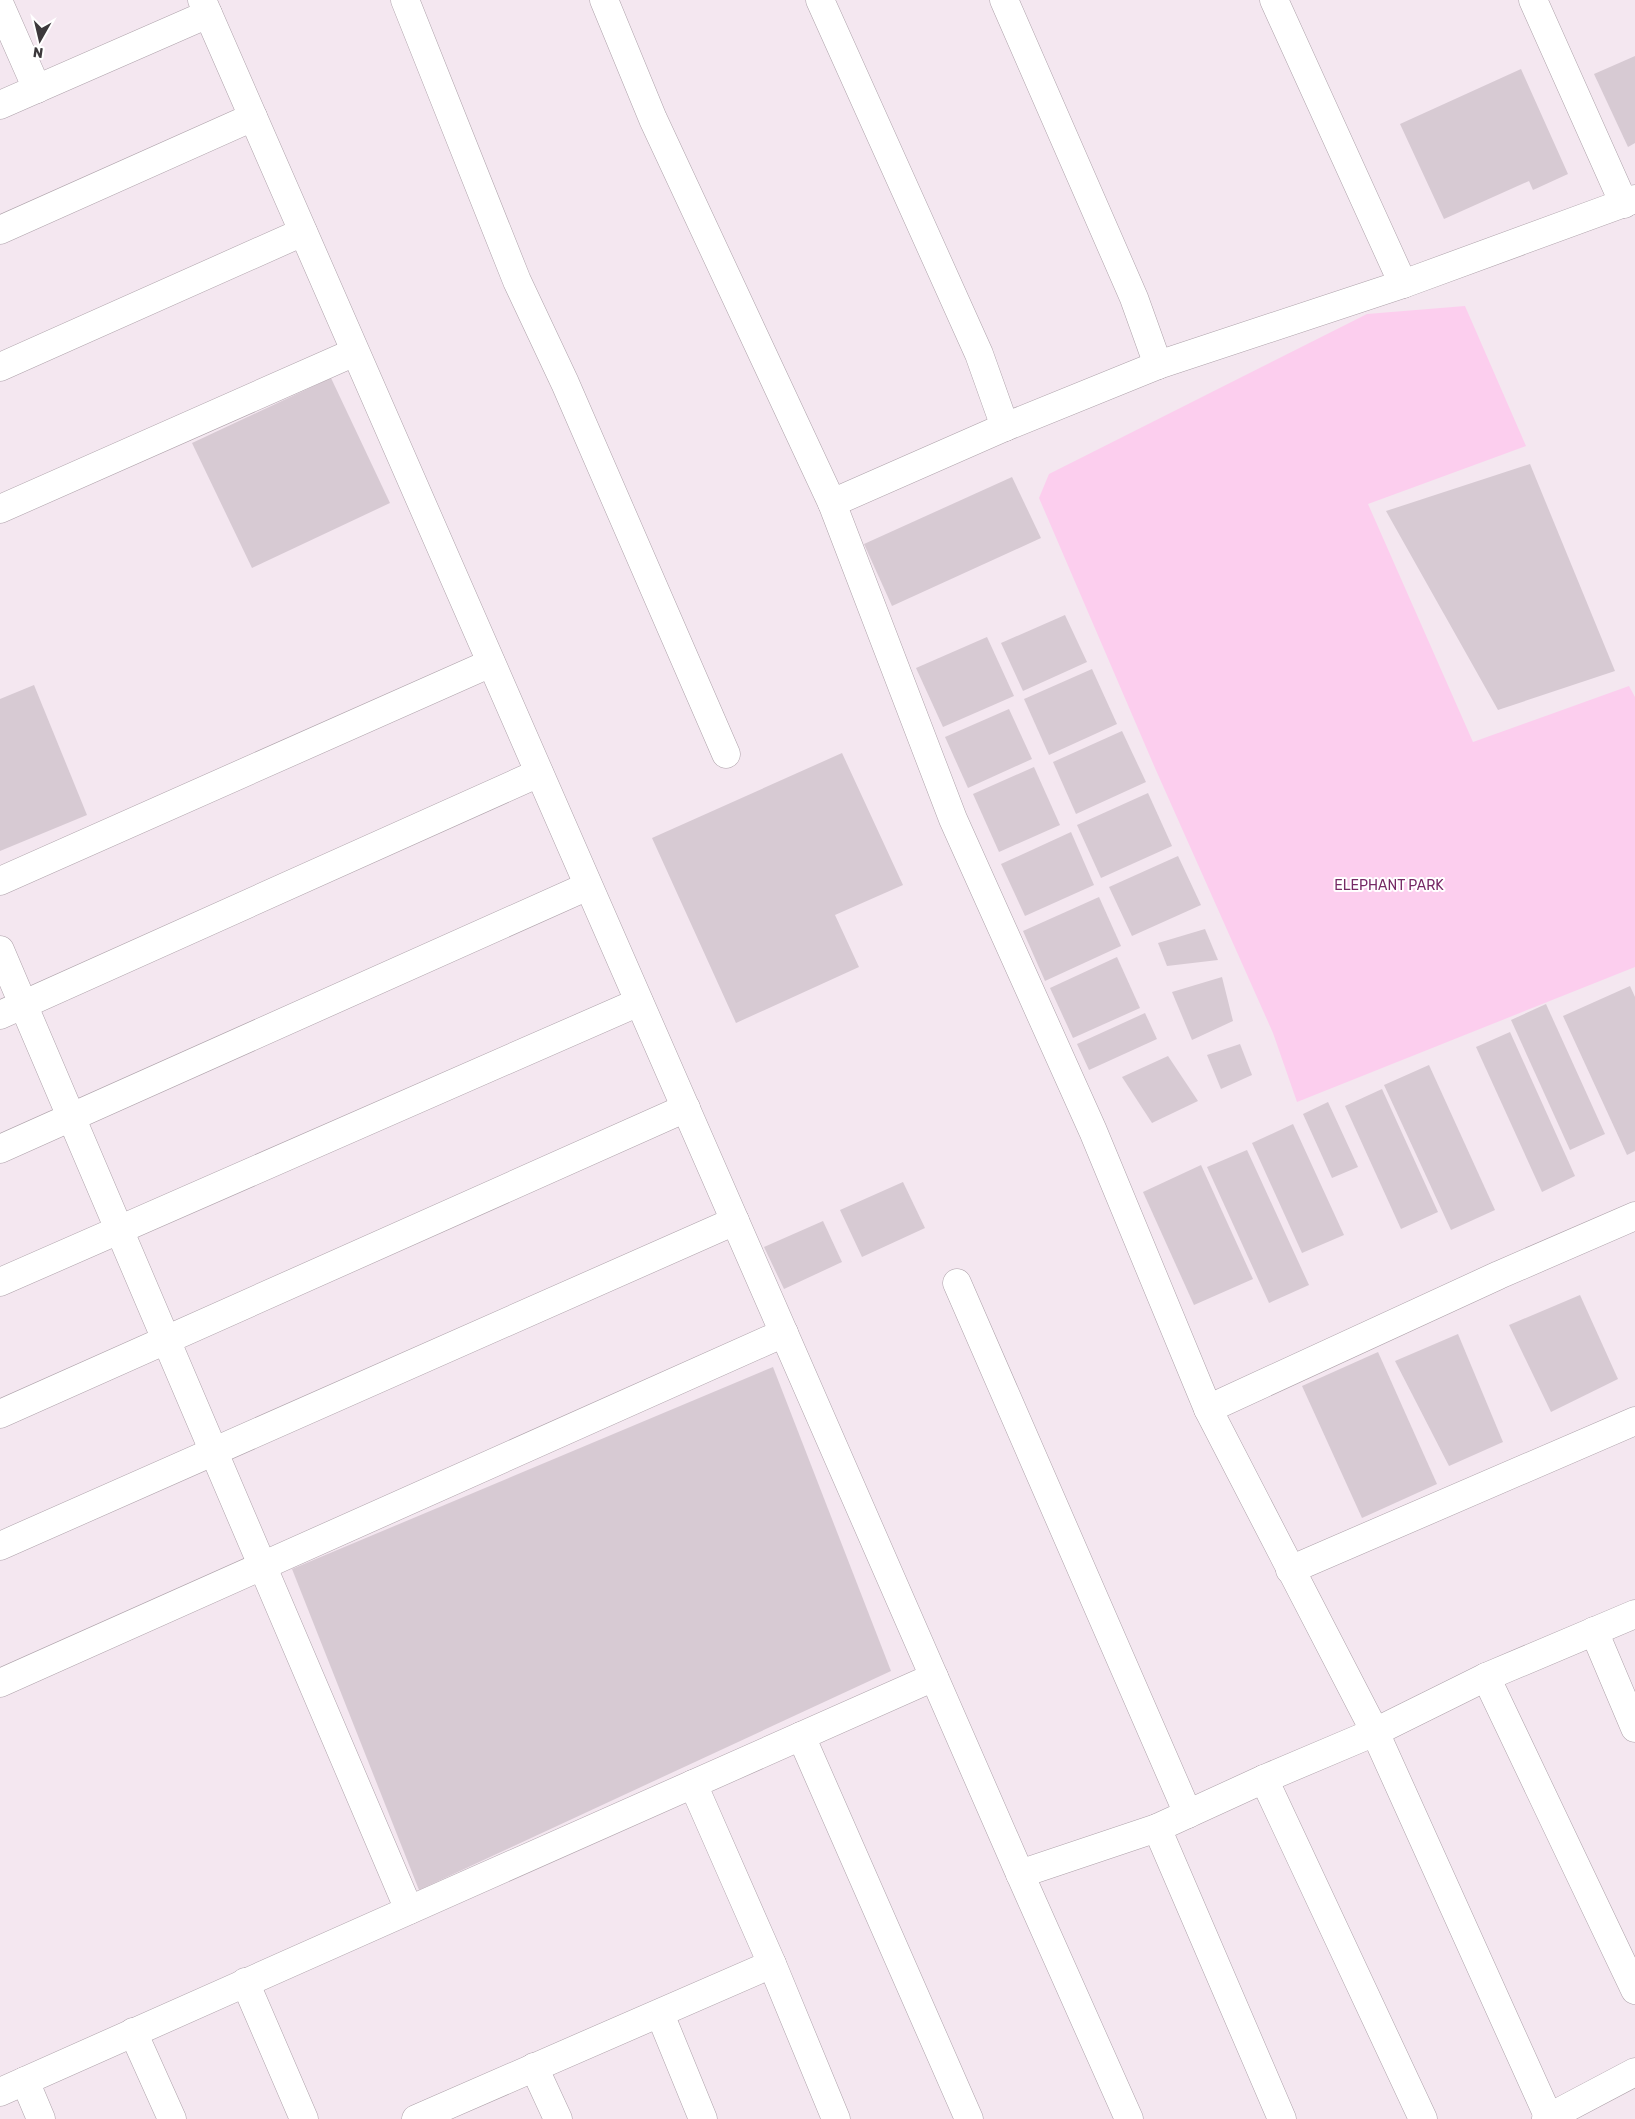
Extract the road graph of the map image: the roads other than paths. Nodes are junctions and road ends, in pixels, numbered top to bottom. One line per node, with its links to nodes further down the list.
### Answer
1 (405, 0): 23 (street)
2 (604, 0): 20 (street)
3 (820, 0): 19 (street)
4 (1004, 0): 17 (street)
5 (1274, 0): 15 (street)
6 (1533, 0): 12 (street)
7 (0, 5): 9 (street)
8 (205, 7): 9 (street); 11 (street)
9 (37, 89): 10 (street)
10 (0, 105)
11 (253, 117): 13 (street); 14 (street)
12 (1630, 201): 15 (street)
13 (0, 230)
14 (303, 232): 16 (street); 18 (street)
15 (1403, 284): 17 (street)
16 (355, 352): 21 (street); 22 (street)
17 (1158, 365): 19 (street)
18 (0, 367)
19 (1005, 427): 20 (street)
20 (832, 503): 40 (street)
21 (0, 509)
22 (491, 663): 24 (street); 25 (street)
23 (726, 754)
24 (539, 773): 26 (street); 29 (street)
25 (0, 880)
26 (588, 886): 28 (street); 31 (street)
27 (0, 950): 29 (street)
28 (640, 1002): 30 (street); 35 (street)
29 (12, 1010): 31 (street)
30 (686, 1108): 34 (street); 39 (street)
31 (71, 1117): 32 (street); 35 (street)
32 (0, 1149)
33 (1635, 1216): 40 (street)
34 (735, 1221): 38 (street); 43 (street)
35 (119, 1229): 36 (street); 39 (street)
36 (0, 1282)
37 (957, 1283): 57 (street)
38 (784, 1333): 45 (street); 49 (street)
39 (166, 1340): 41 (street); 43 (street)
40 (1208, 1409): 46 (street)
41 (0, 1414)
42 (1635, 1421): 46 (street)
43 (214, 1451): 44 (street); 45 (street)
44 (0, 1546)
45 (262, 1566): 51 (street); 60 (street)
46 (1290, 1570): 53 (street)
47 (1635, 1614): 48 (street)
48 (1594, 1631): 50 (street); 52 (street)
49 (934, 1677): 54 (street); 59 (street)
50 (1486, 1677): 53 (street); 63 (street)
51 (0, 1683)
52 (1635, 1728)
53 (1375, 1732): 55 (street); 71 (street)
54 (801, 1736): 56 (street); 78 (street)
55 (1264, 1779): 57 (street); 81 (street)
56 (693, 1784): 60 (street); 61 (street)
57 (1188, 1814): 58 (street)
58 (1157, 1828): 59 (street); 80 (street)
59 (1020, 1874): 79 (street)
60 (409, 1910): 62 (street)
61 (772, 1964): 64 (street); 77 (street)
62 (246, 1982): 65 (street); 74 (street)
63 (1635, 1990)
64 (660, 2014): 66 (street); 76 (street)
65 (133, 2032): 68 (street); 73 (street)
66 (534, 2067): 70 (street); 75 (street)
67 (1635, 2072): 71 (street)
68 (25, 2081): 69 (street); 72 (street)
69 (0, 2092)
70 (428, 2117)
71 (1547, 2118)
72 (41, 2119)
73 (172, 2119)
74 (304, 2119)
75 (558, 2119)
76 (703, 2119)
77 (836, 2119)
78 (969, 2119)
79 (1129, 2119)
80 (1282, 2119)
81 (1423, 2119)

